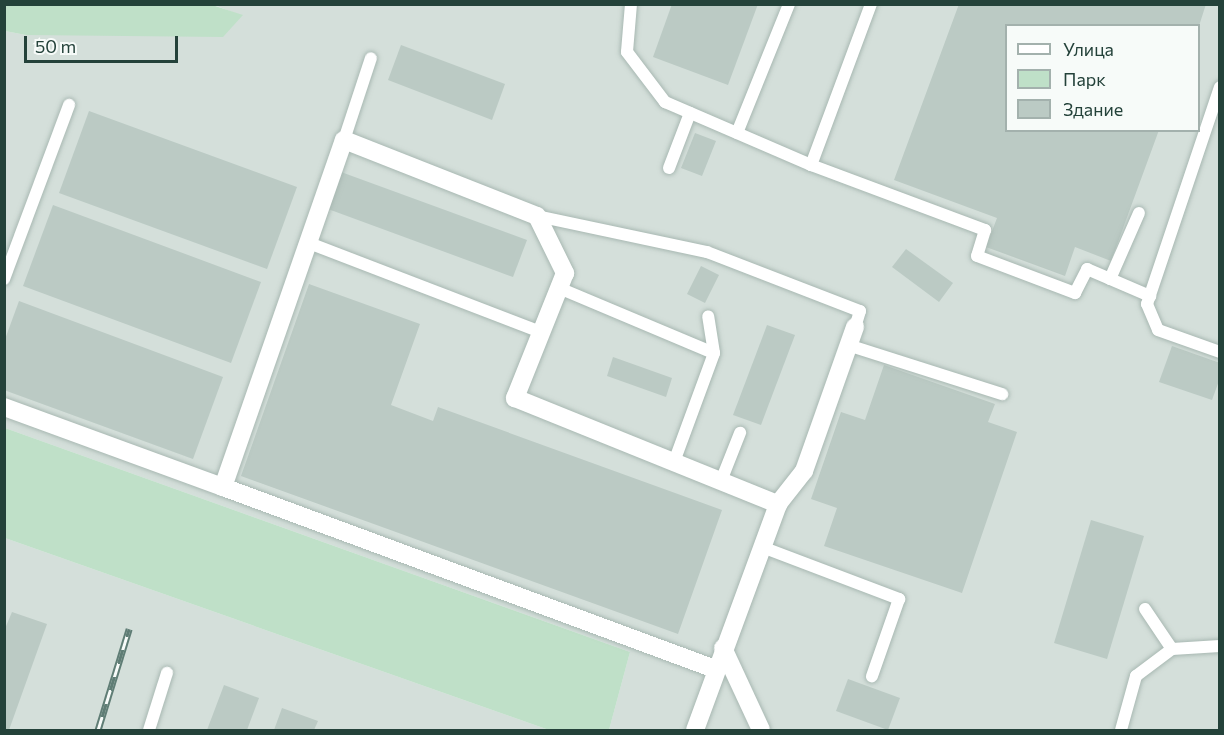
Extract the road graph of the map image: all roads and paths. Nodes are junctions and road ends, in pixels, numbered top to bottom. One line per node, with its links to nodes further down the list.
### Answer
1 (631, 4): 7 (lane)
2 (789, 4): 8 (lane)
3 (871, 4): 10 (lane)
4 (371, 58): 9 (lane)
5 (1220, 87): 18 (lane)
6 (69, 105): 15 (lane)
7 (690, 113): 8 (lane); 11 (lane)
8 (737, 134): 10 (lane)
9 (344, 140): 13 (street); 14 (street)
10 (811, 165): 16 (lane)
11 (669, 168)
12 (1139, 213): 16 (lane)
13 (537, 216): 17 (street); 20 (lane)
14 (309, 243): 21 (lane); 30 (street)
15 (4, 279)
16 (1110, 279): 18 (lane)
17 (559, 288): 21 (street); 24 (lane)
18 (1150, 296): 23 (lane)
19 (708, 316): 24 (lane)
20 (855, 327): 22 (street)
21 (542, 332): 28 (street)
22 (848, 345): 25 (lane); 31 (street)
23 (1220, 352)
24 (714, 353): 28 (lane)
25 (1002, 394)
26 (4, 406): 30 (street)
27 (740, 433): 29 (lane)
28 (674, 462): 29 (street)
29 (721, 481): 31 (street)
30 (223, 487): 37 (street)
31 (778, 504): 32 (street)
32 (762, 547): 35 (street); 39 (lane)
33 (1145, 609): 36 (lane)
34 (1220, 646): 36 (lane)
35 (723, 648): 37 (street); 42 (street)
36 (1172, 649): 43 (lane)
37 (715, 669): 41 (street)
38 (167, 673): 40 (lane)
39 (872, 676)
40 (149, 730)
41 (695, 730)
42 (760, 730)
43 (1120, 730)

